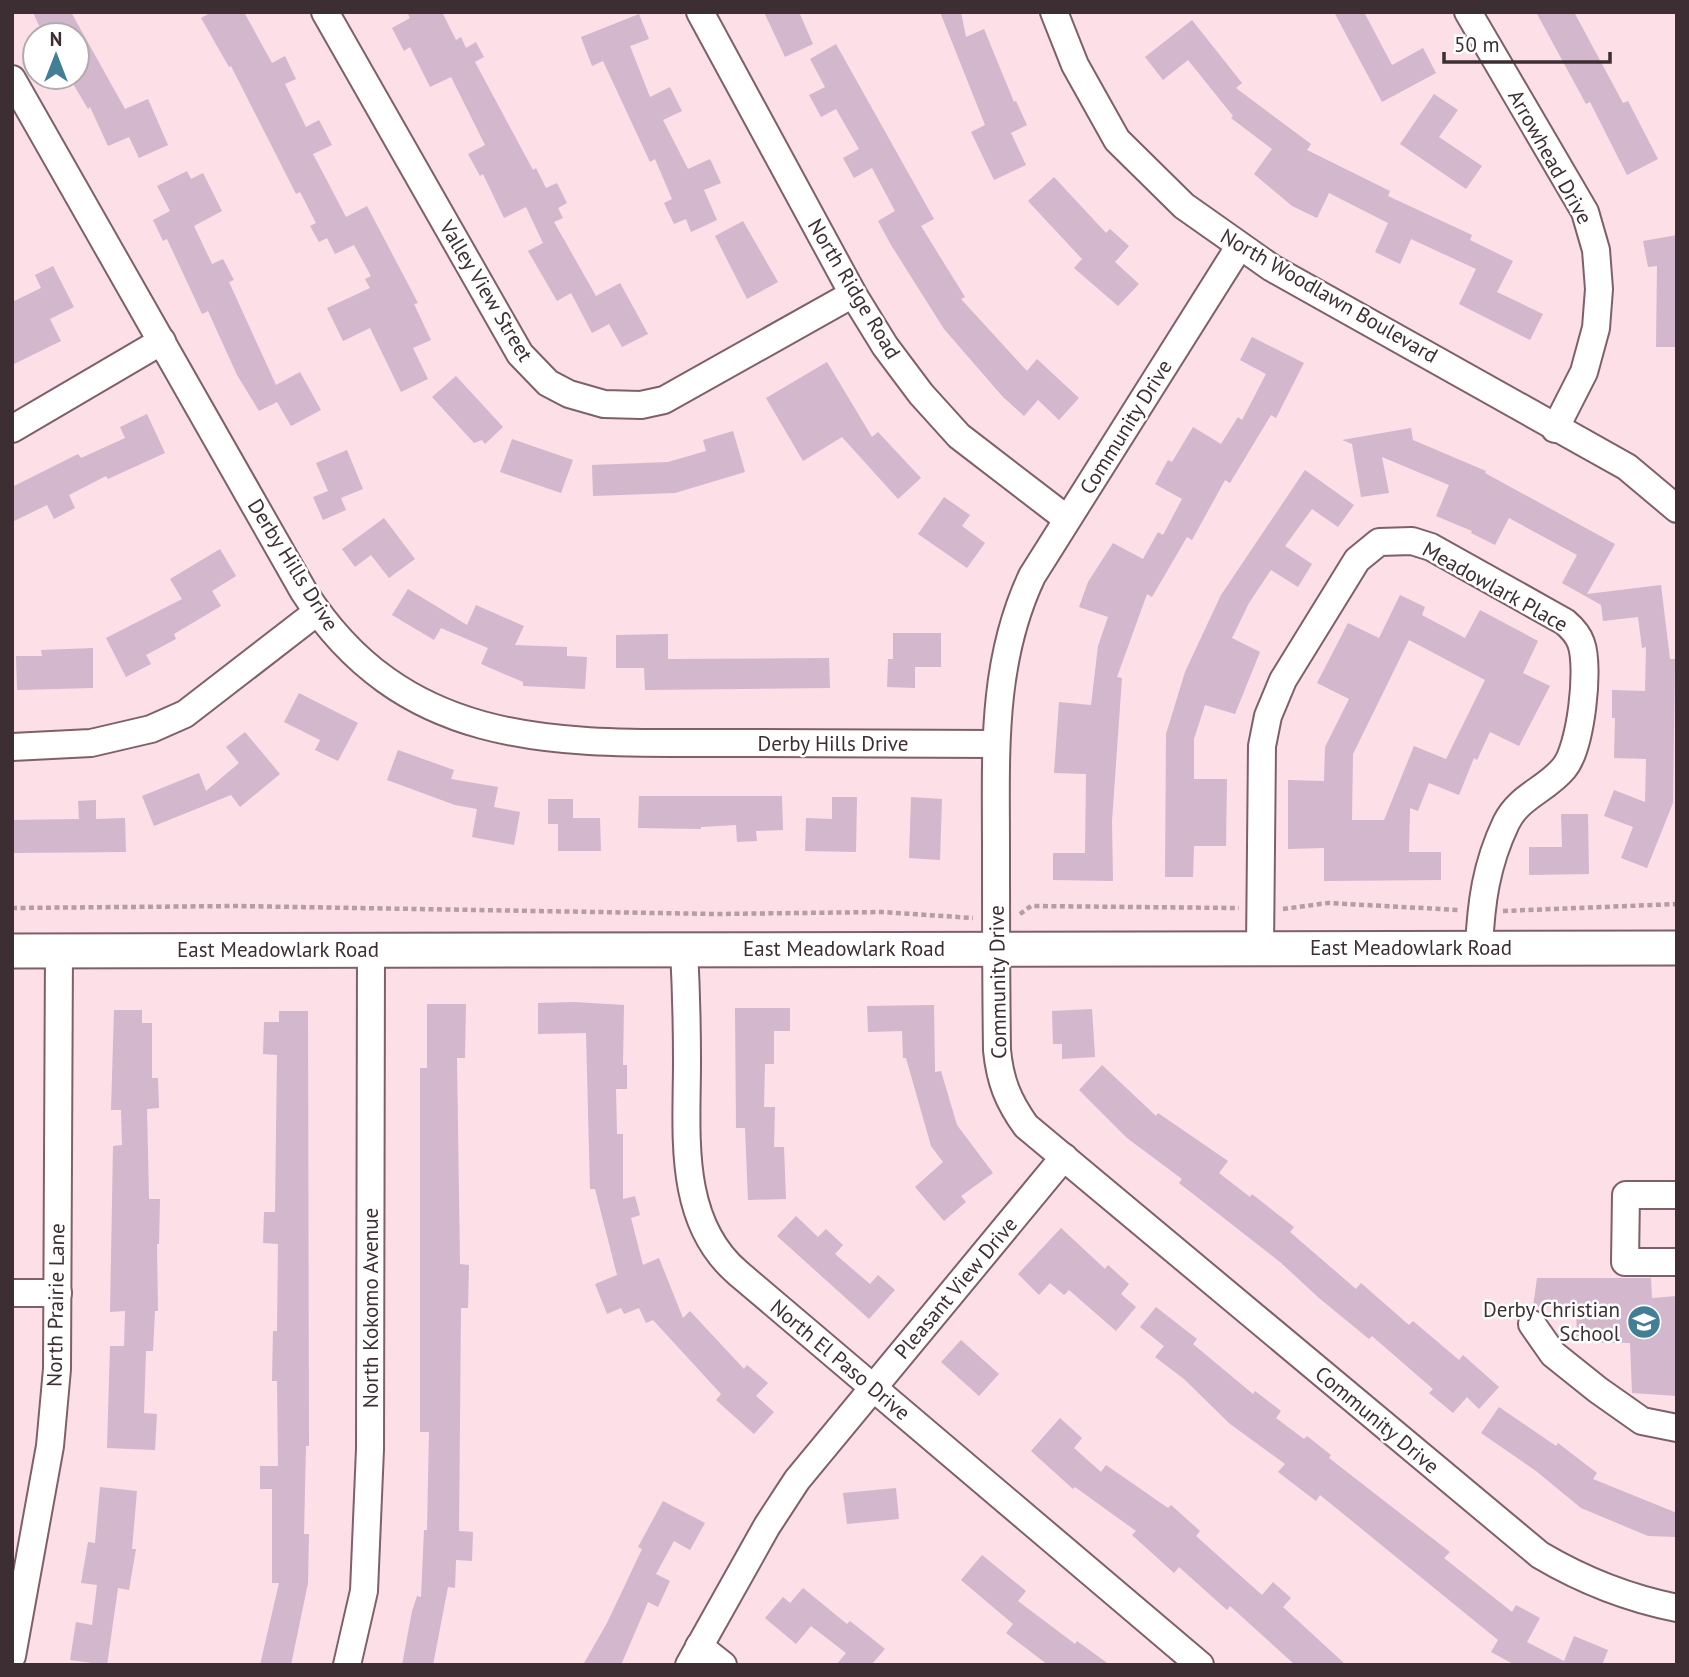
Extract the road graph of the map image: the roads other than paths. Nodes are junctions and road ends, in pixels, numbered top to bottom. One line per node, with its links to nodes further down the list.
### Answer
1 (325, 12): 7 (street, Valley View Street)
2 (700, 12): 7 (street, North Ridge Road)
3 (1054, 12): 6 (street, North Woodlawn Boulevard)
4 (1468, 12): 10 (street, Arrowhead Drive)
5 (13, 81): 8 (street, Derby Hills Drive)
6 (1239, 247): 10 (street, North Woodlawn Boulevard); 12 (street, Community Drive)
7 (853, 294): 12 (street, North Ridge Road)
8 (162, 341): 9 (street); 13 (street, Derby Hills Drive)
9 (12, 429)
10 (1555, 429): 11 (street, North Woodlawn Boulevard)
11 (1677, 509)
12 (1067, 519): 14 (street, Community Drive)
13 (317, 612): 14 (street, Derby Hills Drive); 15 (street)
14 (995, 744): 20 (street, Community Drive)
15 (12, 747)
16 (1260, 948): 17 (main road, East Meadowlark Road); 17 (street, Meadowlark Place); 20 (main road, East Meadowlark Road)
17 (1479, 948): 18 (main road, East Meadowlark Road)
18 (1677, 948)
19 (684, 949): 20 (main road, East Meadowlark Road); 22 (main road, East Meadowlark Road); 30 (street, North El Paso Drive)
20 (997, 949): 24 (street, Community Drive)
21 (59, 950): 22 (main road, East Meadowlark Road); 23 (main road, East Meadowlark Road); 28 (street, North Prairie Lane)
22 (371, 950): 35 (street, North Kokomo Avenue)
23 (12, 951)
24 (1064, 1157): 30 (street, Pleasant View Drive); 32 (street, Community Drive)
25 (1677, 1195): 26 (street)
26 (1677, 1262)
27 (12, 1293): 28 (street)
28 (58, 1293): 34 (street, North Prairie Lane)
29 (1532, 1324): 31 (street)
30 (872, 1388): 33 (street, Pleasant View Drive); 37 (street, North El Paso Drive)
31 (1677, 1428)
32 (1677, 1608)
33 (694, 1655): 36 (street)
34 (12, 1656)
35 (347, 1665)
36 (723, 1665)
37 (1200, 1665)

